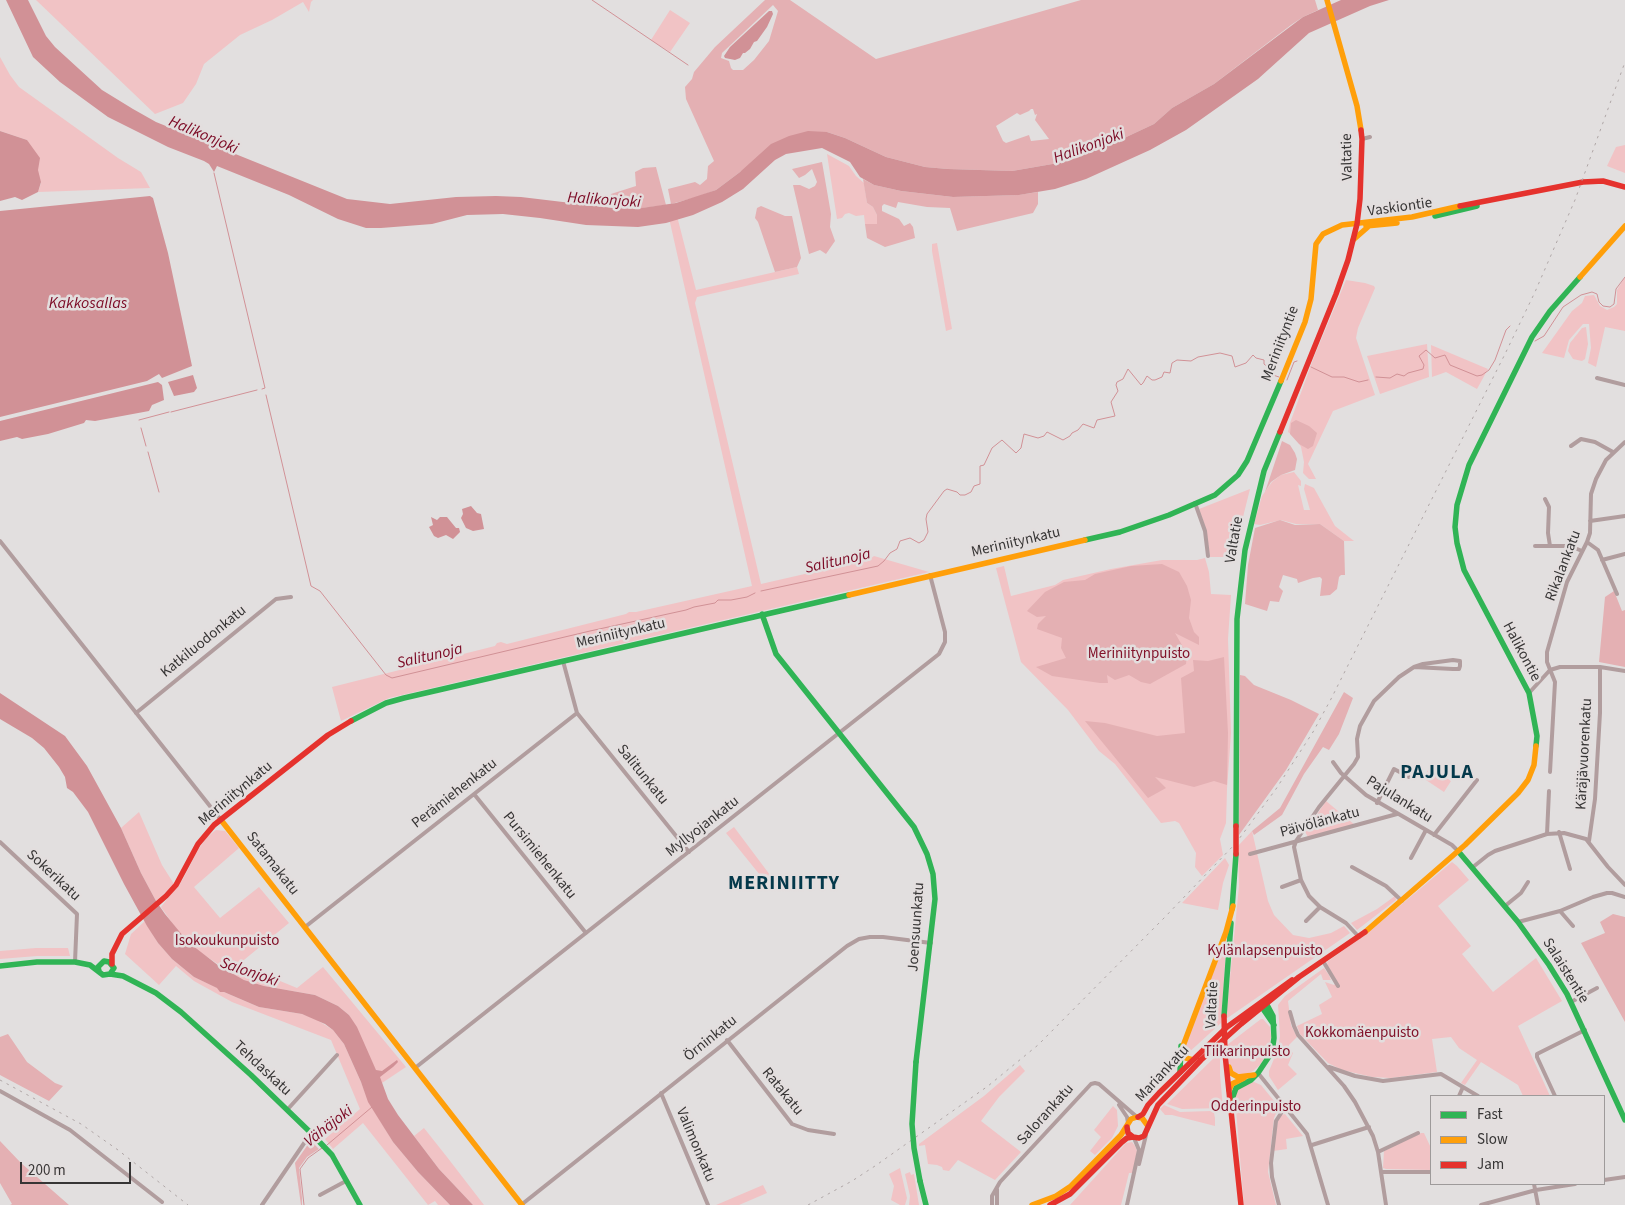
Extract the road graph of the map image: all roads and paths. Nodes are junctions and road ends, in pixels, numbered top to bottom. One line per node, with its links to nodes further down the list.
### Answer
1 (1327, 0): 3 (main road, Valtatie)
2 (1370, 137): 3 (street)
3 (1362, 139): 6 (main road, Valtatie)
4 (1625, 187): 5 (main road, Vaskiontie)
5 (1518, 195): 6 (main road, Vaskiontie); 7 (main road, Vaskiontie)
6 (1357, 224): 7 (main road, Vaskiontie); 9 (main road, Valtatie); 15 (main road, Meriniityntie)
7 (1369, 226): 9 (main road)
8 (1625, 228): 37 (main road, Halikontie)
9 (1353, 240): 71 (main road, Valtatie, bridge)
10 (1597, 378): 11 (street)
11 (1625, 384)
12 (1625, 442): 14 (street, Rikalankatu)
13 (1572, 446): 14 (street)
14 (1613, 452): 19 (street, Rikalankatu)
15 (1225, 488): 17 (main road, Meriniitynkatu)
16 (1545, 499): 23 (street)
17 (1195, 503): 26 (street); 28 (main road, Meriniitynkatu)
18 (1625, 516): 19 (street)
19 (1590, 521): 21 (street, Rikalankatu)
20 (0, 541): 38 (street, Satamakatu)
21 (1587, 542): 24 (street, Rikalankatu); 27 (street)
22 (1535, 546): 23 (street)
23 (1550, 546): 24 (street)
24 (1582, 551): 35 (street, Rikalankatu)
25 (1625, 554): 27 (street)
26 (1208, 556)
27 (1602, 560): 29 (street)
28 (930, 575): 31 (main road, Meriniitynkatu); 40 (street, Myllyojankatu)
29 (1617, 594)
30 (291, 597): 38 (street, Katkiluodonkatu)
31 (762, 614): 32 (main road, Meriniitynkatu); 40 (main road, Joensuunkatu)
32 (563, 661): 39 (street); 50 (main road, Meriniitynkatu)
33 (1414, 667): 33 (street); 43 (street)
34 (1600, 667): 35 (street); 36 (street); 56 (street, Käräjävuorenkatu)
35 (1550, 670): 37 (street); 42 (street, Rikalankatu)
36 (1625, 671)
37 (1529, 692): 58 (main road, Halikontie)
38 (136, 713): 50 (street, Satamakatu)
39 (577, 713): 47 (street, Perämiehenkatu); 59 (street, Salitunkatu)
40 (839, 733): 59 (street, Myllyojankatu); 81 (main road, Joensuunkatu)
41 (1333, 762): 43 (street, Pajulankatu)
42 (1550, 772)
43 (1345, 776): 48 (street, Pajulankatu); 55 (street)
44 (1410, 777): 48 (street)
45 (1477, 780): 54 (street)
46 (1548, 791): 53 (street)
47 (474, 794): 78 (street, Perämiehenkatu); 79 (street, Pursimiehenkatu)
48 (1377, 802): 49 (street, Pajulankatu)
49 (1397, 814): 51 (street, Pajulankatu); 55 (street, Päivölänkatu)
50 (221, 820): 78 (main road, Satamakatu); 82 (main road, Meriniitynkatu)
51 (1426, 830): 54 (street, Pajulankatu); 61 (street)
52 (1559, 832): 53 (street); 56 (street); 64 (street)
53 (1547, 834): 63 (street)
54 (1434, 835): 58 (street, Pajulankatu)
55 (1296, 841): 60 (street, Päivölänkatu); 65 (street)
56 (1589, 841): 67 (street)
57 (0, 842): 84 (street, Sokerikatu)
58 (1458, 851): 63 (main road, Salaistentie); 70 (main road, Halikontie)
59 (689, 852): 79 (street, Myllyojankatu)
60 (1250, 854)
61 (1410, 858)
62 (1352, 867): 70 (street)
63 (1473, 867): 72 (main road, Salaistentie)
64 (1570, 869)
65 (1301, 880): 68 (street); 73 (street)
66 (1528, 882): 72 (street)
67 (1625, 885)
68 (1282, 887)
69 (1625, 897): 74 (street)
70 (1402, 902): 80 (main road, Halikontie)
71 (1233, 906): 99 (main road); 102 (main road, Valtatie, bridge)
72 (1505, 906): 76 (main road, Salaistentie)
73 (1320, 907): 75 (street); 80 (street)
74 (1560, 911): 76 (street); 77 (street)
75 (1306, 921)
76 (1518, 922): 94 (main road, Salaistentie)
77 (1573, 926)
78 (305, 927): 106 (main road, Satamakatu)
79 (586, 933): 106 (street, Myllyojankatu)
80 (1359, 937): 83 (main road, Halikontie)
81 (931, 943): 100 (street, Örninkatu); 149 (main road, Joensuunkatu, bridge)
82 (112, 954): 85 (main road, Meriniitynkatu); 88 (main road, Meriniitynkatu)
83 (1323, 961): 90 (main road, Halikontie); 91 (street)
84 (75, 962): 86 (main road); 87 (main road)
85 (102, 962): 86 (main road); 88 (main road); 89 (main road)
86 (90, 965): 89 (main road)
87 (0, 966)
88 (112, 968): 89 (main road); 120 (main road, Tehdaskatu)
89 (99, 971)
90 (1299, 977): 93 (main road, Halikontie); 95 (main road, Halikontie)
91 (1338, 986)
92 (1597, 988): 94 (street)
93 (1274, 998): 95 (main road, Mariankatu)
94 (1571, 1002): 98 (main road, Salaistentie)
95 (1265, 1006): 97 (main road, Halikontie); 104 (main road, Mariankatu); 108 (main road)
96 (1290, 1012): 105 (street)
97 (1227, 1027): 103 (main road, Mariankatu)
98 (1585, 1030): 116 (street); 122 (main road, Salaistentie)
99 (1186, 1035): 103 (main road); 107 (main road)
100 (727, 1040): 113 (street, Örninkatu); 129 (street, Ratakatu)
101 (337, 1055): 120 (street)
102 (1225, 1056): 109 (main road); 112 (main road, Valtatie)
103 (1191, 1060): 104 (main road); 107 (main road, Mariankatu)
104 (1201, 1060): 124 (main road, Mariankatu)
105 (1327, 1067): 110 (street); 125 (street)
106 (415, 1068): 147 (main road, Satamakatu)
107 (1180, 1072): 121 (main road, Mariankatu)
108 (1258, 1073): 109 (main road); 118 (main road); 119 (street)
109 (1246, 1077): 112 (main road)
110 (1463, 1087): 114 (street); 115 (street)
111 (0, 1091): 144 (street)
112 (1228, 1091): 118 (main road, Valtatie)
113 (662, 1093): 147 (street, Örninkatu); 148 (street, Valimonkatu)
114 (1459, 1095)
115 (1476, 1095)
116 (1554, 1095)
117 (1117, 1101): 121 (street, Salorankatu); 123 (street, Salorankatu); 141 (street, Salorankatu)
118 (1230, 1107): 155 (main road, Valtatie)
119 (1285, 1107): 131 (street); 156 (street)
120 (287, 1110): 126 (main road, Tehdaskatu)
121 (1138, 1117): 123 (main road); 124 (main road)
122 (1625, 1120)
123 (1127, 1125): 130 (main road); 152 (main road)
124 (1148, 1126): 127 (main road)
125 (1369, 1127): 131 (street); 132 (street)
126 (311, 1132): 138 (main road, Tehdaskatu); 145 (street)
127 (1146, 1133): 130 (main road); 133 (street)
128 (1418, 1133): 132 (street)
129 (834, 1134)
130 (1133, 1137): 133 (street); 153 (main road)
131 (1312, 1145): 157 (street)
132 (1378, 1152): 134 (street)
133 (1136, 1168): 154 (street)
134 (1381, 1172): 135 (street); 158 (street)
135 (1430, 1172)
136 (1625, 1178): 137 (street)
137 (1605, 1180)
138 (346, 1181): 143 (street); 146 (main road, Tehdaskatu)
139 (1534, 1185): 142 (street)
140 (1568, 1185): 142 (street)
141 (997, 1186): 150 (street, Salorankatu); 151 (street)
142 (1536, 1190): 159 (street); 160 (street)
143 (320, 1195)
144 (162, 1202)
145 (262, 1205)
146 (360, 1205)
147 (522, 1205)
148 (708, 1205)
149 (926, 1205)
150 (992, 1205)
151 (997, 1205)
152 (1032, 1205)
153 (1050, 1205)
154 (1127, 1205)
155 (1241, 1205)
156 (1279, 1205)
157 (1328, 1205)
158 (1386, 1205)
159 (1481, 1205)
160 (1538, 1205)

